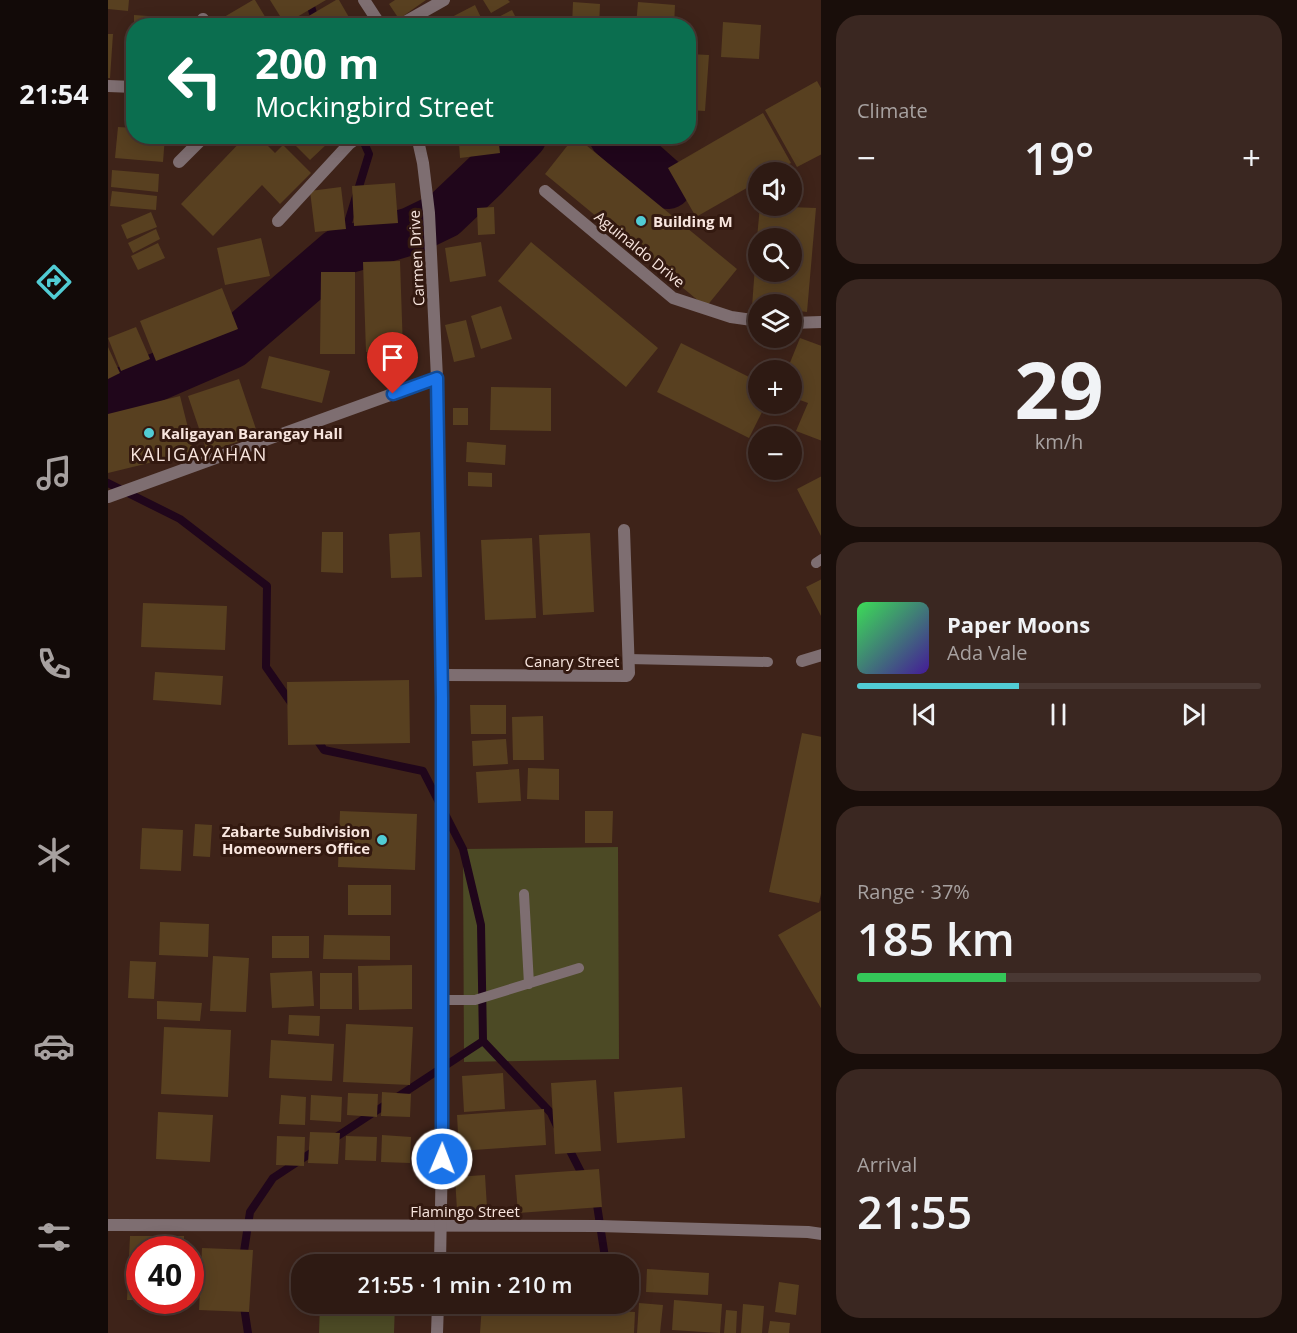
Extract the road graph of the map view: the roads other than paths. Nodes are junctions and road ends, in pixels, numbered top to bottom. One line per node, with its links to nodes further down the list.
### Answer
1 (364, 0): 3 (street)
2 (444, 0): 4 (street)
3 (376, 18)
4 (412, 18)
5 (108, 86): 6 (street)
6 (126, 87)
7 (197, 144): 10 (street)
8 (350, 144): 12 (street)
9 (419, 144): 16 (street, Carmen Drive)
10 (179, 162)
11 (545, 190): 13 (street, Aguinaldo Drive)
12 (278, 221)
13 (748, 319)
14 (821, 322): 15 (street)
15 (802, 323)
16 (437, 378): 17 (street); 23 (street, Carmen Drive)
17 (108, 497)
18 (624, 530): 20 (street, Canary Street)
19 (821, 655): 21 (street)
20 (628, 659): 22 (lane); 23 (street, Canary Street)
21 (802, 661)
22 (768, 662)
23 (442, 675): 27 (street, Carmen Drive)
24 (524, 894): 26 (lane)
25 (579, 968): 26 (lane)
26 (529, 984): 27 (lane)
27 (443, 1000): 29 (street, Carmen Drive)
28 (108, 1225): 29 (street, Flamingo Street)
29 (441, 1226): 30 (street, Flamingo Street); 31 (street, Carmen Drive)
30 (821, 1234)
31 (440, 1254)
32 (438, 1314): 33 (street)
33 (437, 1333)

